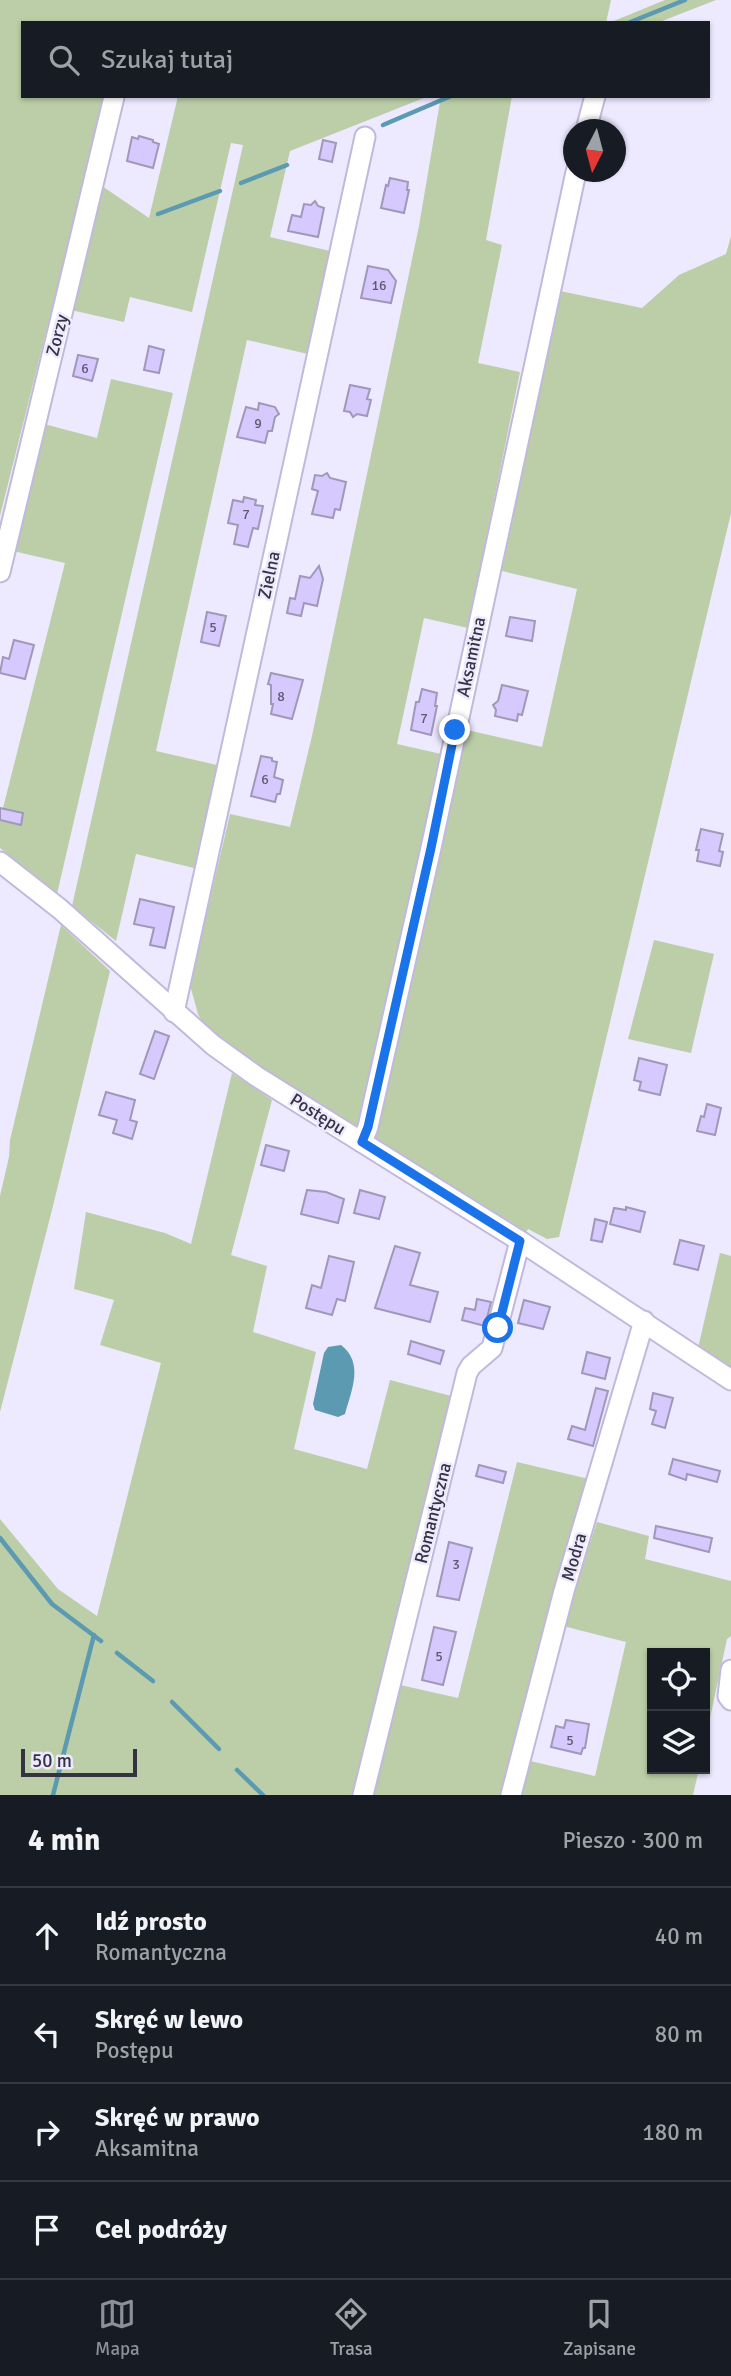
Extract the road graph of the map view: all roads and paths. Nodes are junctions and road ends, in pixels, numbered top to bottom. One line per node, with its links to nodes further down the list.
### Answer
1 (114, 98): 6 (street, Zorzy)
2 (594, 98): 3 (street)
3 (589, 119)
4 (365, 137): 8 (street, Zielna)
5 (574, 182): 9 (street, Aksamitna)
6 (0, 572)
7 (0, 862): 8 (street, Postępu)
8 (174, 1012): 9 (street, Postępu)
9 (362, 1142): 10 (street, Postępu)
10 (520, 1241): 11 (street, Postępu); 15 (street, Romantyczna)
11 (644, 1321): 12 (street, Postępu); 16 (street, Modra)
12 (731, 1380)
13 (731, 1670): 14 (street)
14 (731, 1700)
15 (363, 1795)
16 (512, 1795)

